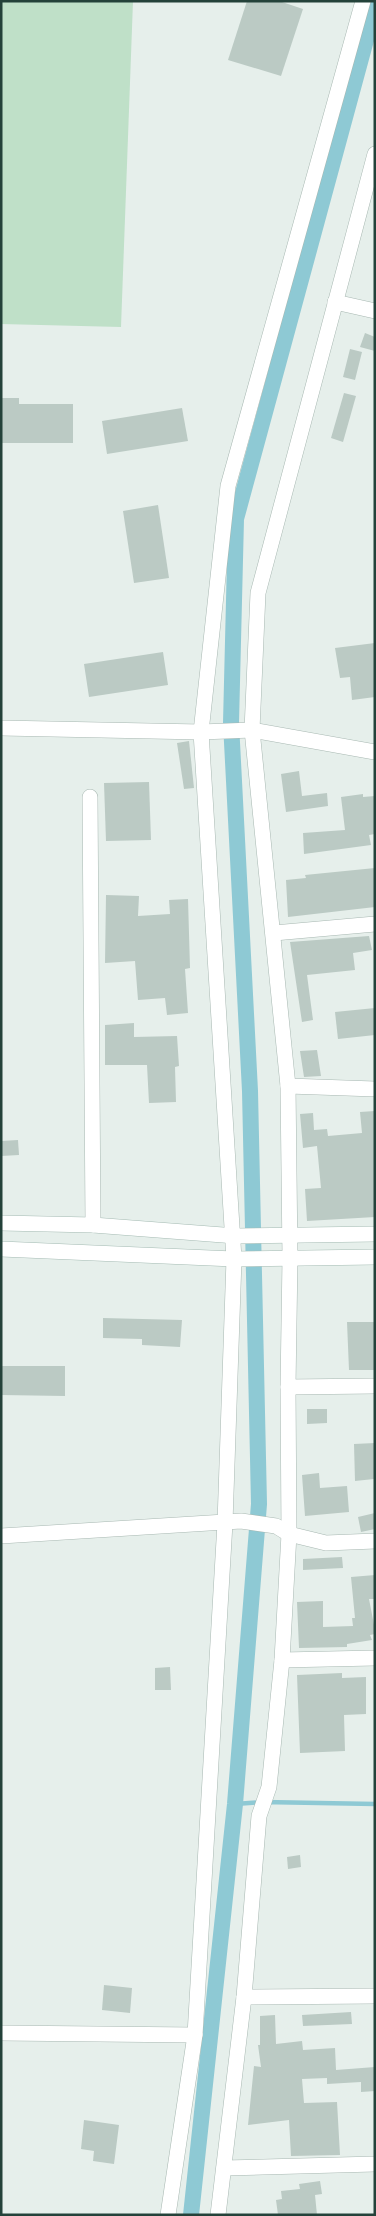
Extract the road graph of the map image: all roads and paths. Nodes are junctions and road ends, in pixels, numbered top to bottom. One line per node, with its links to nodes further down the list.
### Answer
1 (364, 1): 7 (street)
2 (375, 154): 3 (street)
3 (335, 302): 4 (street); 6 (street)
4 (375, 311)
5 (1, 728): 7 (street)
6 (248, 731): 7 (street); 8 (street); 11 (street)
7 (201, 732): 18 (street)
8 (375, 752)
9 (90, 797): 15 (street)
10 (375, 924): 11 (street)
11 (274, 933): 12 (street)
12 (288, 1086): 13 (street); 16 (street)
13 (375, 1089)
14 (1, 1223): 15 (street)
15 (93, 1225): 18 (street)
16 (288, 1234): 17 (street); 18 (street); 22 (street)
17 (375, 1234)
18 (235, 1235): 21 (street)
19 (1, 1249): 21 (street)
20 (375, 1257): 22 (street)
21 (237, 1258): 22 (street); 25 (street)
22 (289, 1258): 24 (street)
23 (375, 1386): 24 (street)
24 (288, 1387): 26 (street)
25 (225, 1523): 26 (street); 27 (street); 34 (street)
26 (282, 1530): 28 (street); 30 (street)
27 (1, 1536)
28 (375, 1541)
29 (375, 1658): 30 (street)
30 (282, 1660): 32 (street)
31 (375, 1996): 32 (street)
32 (244, 1997): 36 (street)
33 (1, 2033): 34 (street)
34 (195, 2035): 37 (street)
35 (375, 2164): 36 (street)
36 (224, 2168): 38 (street)
37 (168, 2215)
38 (218, 2215)

